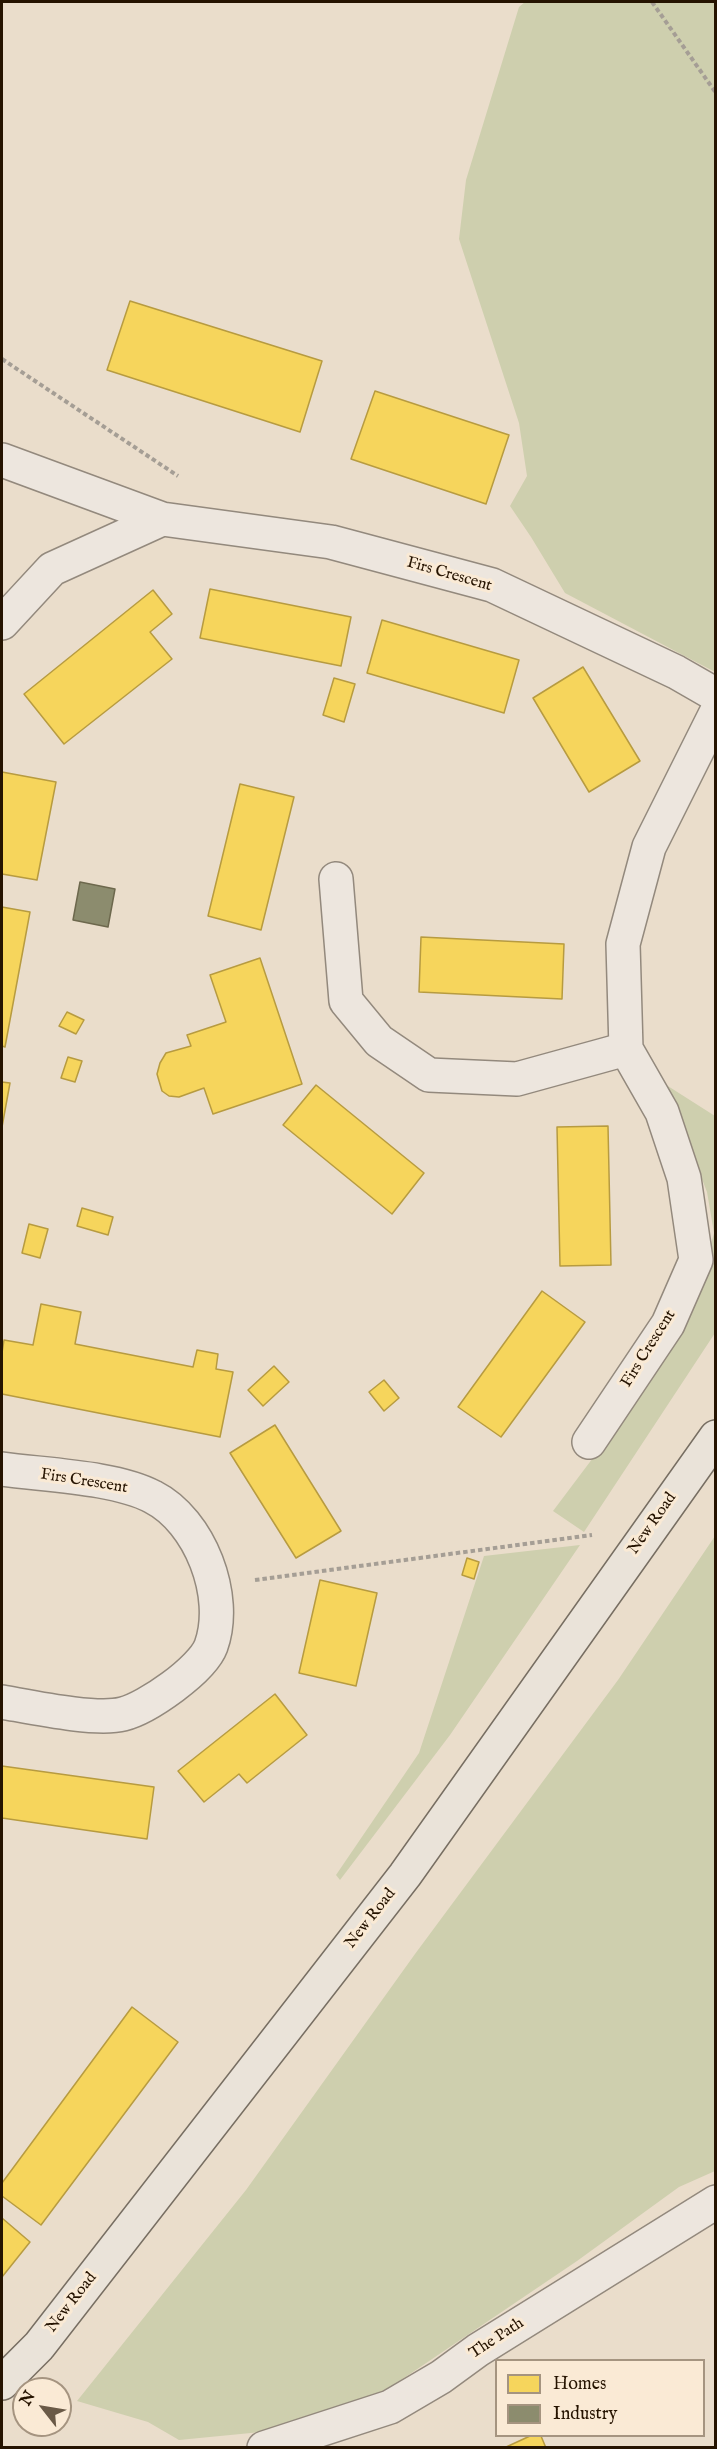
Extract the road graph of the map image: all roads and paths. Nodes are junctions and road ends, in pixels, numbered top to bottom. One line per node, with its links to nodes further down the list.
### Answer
1 (652, 2): 2 (path)
2 (716, 93)
3 (2, 359): 5 (path)
4 (2, 460): 6 (street, Firs Crescent)
5 (183, 479)
6 (162, 519): 7 (street); 8 (street, Firs Crescent)
7 (2, 623)
8 (716, 695)
9 (716, 712): 11 (street, Firs Crescent)
10 (336, 879): 11 (street)
11 (626, 1049): 13 (street, Firs Crescent)
12 (716, 1437): 15 (main road, New Road)
13 (589, 1442)
14 (2, 1469): 16 (street, Firs Crescent)
15 (651, 1527): 16 (path); 19 (main road, New Road)
16 (215, 1585): 17 (street, Firs Crescent)
17 (2, 1702)
18 (716, 2202): 20 (street, The Path)
19 (2, 2383)
20 (264, 2448)

